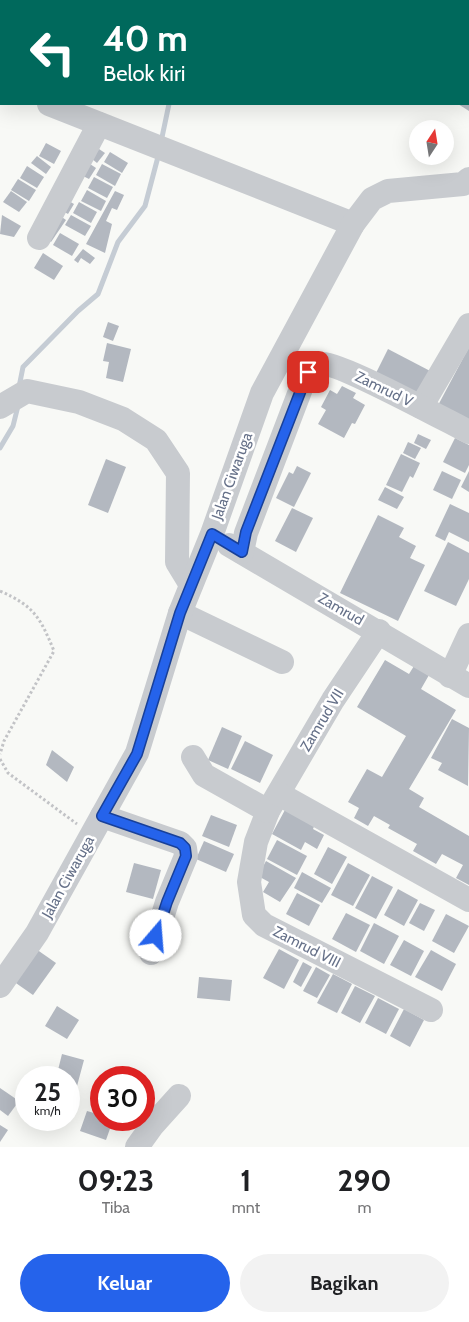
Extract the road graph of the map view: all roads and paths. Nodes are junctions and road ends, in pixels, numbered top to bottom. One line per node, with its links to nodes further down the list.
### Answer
1 (52, 105): 2 (street)
2 (99, 124): 4 (street); 5 (street)
3 (469, 179): 4 (street, Jalan Ciwaruga)
4 (353, 224): 10 (street, Jalan Ciwaruga)
5 (38, 238)
6 (469, 325): 8 (street)
7 (0, 407): 12 (street)
8 (421, 407): 9 (street, Zamrud V); 11 (street, Zamrud V)
9 (469, 432)
10 (212, 534): 11 (street, Zamrud); 12 (street, Jalan Ciwaruga)
11 (242, 552): 15 (street, Zamrud)
12 (191, 585): 14 (street, Jalan Ciwaruga)
13 (0, 591): 19 (path)
14 (180, 613): 17 (street); 23 (street, Jalan Ciwaruga)
15 (379, 631): 18 (street, Zamrud); 22 (street, Zamrud VII)
16 (469, 635): 18 (street)
17 (282, 662)
18 (460, 681)
19 (0, 754)
20 (193, 758): 22 (street)
21 (0, 759): 23 (path)
22 (273, 802): 24 (street); 27 (street, Zamrud VIII)
23 (97, 825): 25 (street); 26 (street, Jalan Ciwaruga)
24 (469, 900)
25 (151, 953)
26 (0, 986)
27 (431, 1010)
28 (179, 1096): 29 (street)
29 (137, 1147)

